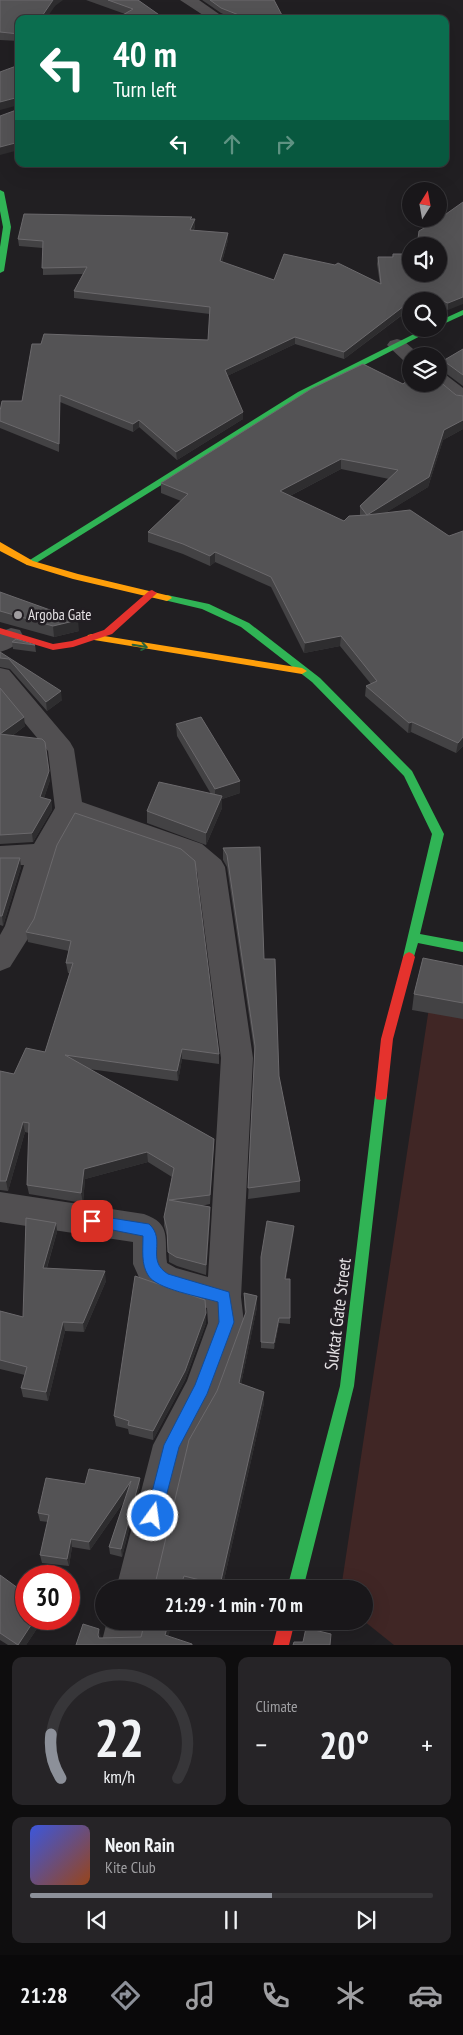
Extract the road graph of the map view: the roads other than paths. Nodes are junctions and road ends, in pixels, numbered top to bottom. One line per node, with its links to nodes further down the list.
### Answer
1 (188, 0): 2 (street)
2 (211, 14)
3 (0, 192): 4 (street)
4 (0, 272)
5 (463, 312): 6 (street)
6 (447, 320)
7 (421, 337): 8 (street)
8 (409, 347)
9 (402, 352): 13 (street)
10 (447, 386): 11 (street)
11 (463, 399)
12 (0, 545): 13 (street, Suktat Gate Street)
13 (30, 563): 14 (street, Suktat Gate Street)
14 (152, 593): 16 (street); 17 (street, Suktat Gate Street)
15 (4, 637): 16 (street)
16 (92, 637): 17 (street, one-way to 17)
17 (305, 672): 22 (street, Suktat Gate Street)
18 (0, 676): 19 (street)
19 (69, 808): 20 (street); 26 (street)
20 (42, 854): 21 (street); 24 (street)
21 (0, 856)
22 (414, 937): 23 (street); 28 (street, Suktat Gate Street)
23 (463, 947)
24 (0, 960)
25 (0, 1207): 26 (street)
26 (224, 1297): 27 (street)
27 (137, 1580)
28 (297, 1580)
29 (125, 1630): 31 (street)
30 (285, 1630): 32 (street)
31 (121, 1645)
32 (281, 1645)

